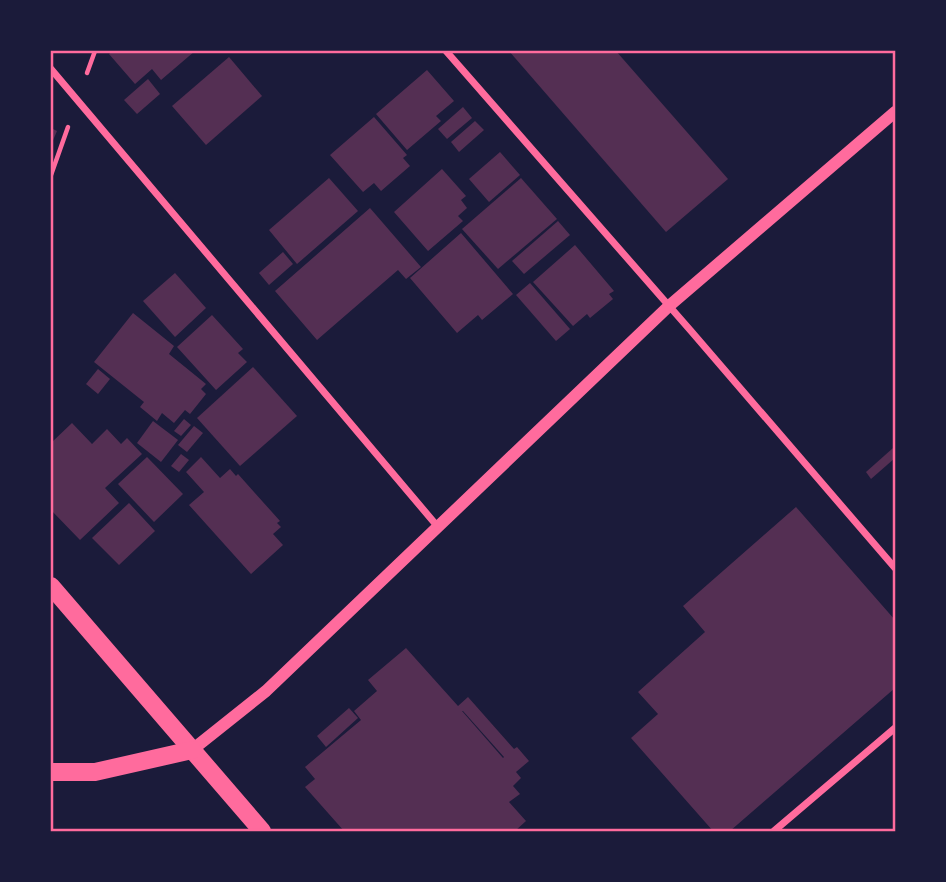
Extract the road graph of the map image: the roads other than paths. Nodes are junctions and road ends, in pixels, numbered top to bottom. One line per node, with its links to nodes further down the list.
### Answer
1 (446, 51): 4 (street)
2 (51, 69): 5 (street)
3 (895, 112): 4 (street)
4 (669, 306): 5 (street); 6 (street)
5 (438, 527): 9 (street)
6 (895, 568)
7 (51, 586): 9 (main road)
8 (895, 728): 12 (street)
9 (192, 750): 10 (main road); 11 (main road)
10 (51, 772)
11 (262, 831)
12 (774, 831)

